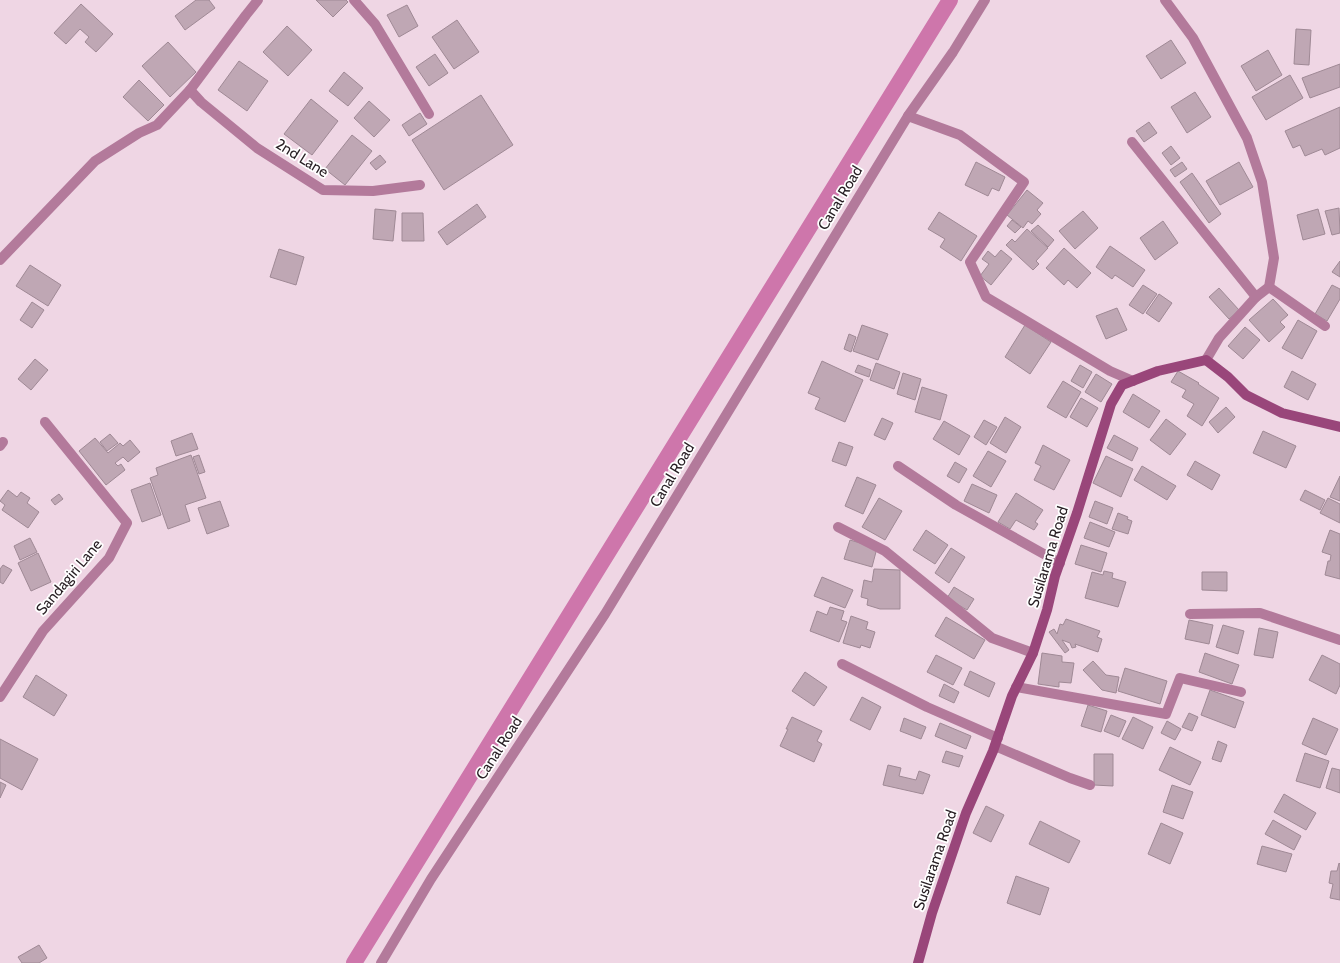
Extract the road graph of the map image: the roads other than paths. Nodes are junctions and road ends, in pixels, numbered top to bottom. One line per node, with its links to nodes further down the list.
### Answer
1 (258, 0): 5 (street)
2 (354, 0): 6 (street)
3 (985, 0): 7 (street, Canal Road)
4 (1165, 0): 11 (street)
5 (190, 90): 9 (street, 2nd Lane); 10 (street)
6 (428, 114)
7 (908, 116): 15 (street); 30 (street, Canal Road)
8 (1132, 142): 12 (street)
9 (420, 185)
10 (0, 260)
11 (1269, 287): 12 (street); 13 (street)
12 (1256, 297): 14 (street)
13 (1325, 326)
14 (1206, 360): 15 (street, Susilarama Road); 17 (street)
15 (1133, 381): 20 (street, Susilarama Road)
16 (45, 422): 27 (street, Sandagiri Lane)
17 (1340, 427)
18 (898, 466): 20 (street)
19 (838, 527): 23 (street)
20 (1060, 563): 23 (street, Susilarama Road)
21 (1190, 614): 22 (street)
22 (1340, 640)
23 (1033, 653): 25 (street, Susilarama Road)
24 (842, 664): 28 (street)
25 (1016, 687): 26 (street); 28 (street, Susilarama Road)
26 (1241, 692)
27 (0, 697)
28 (996, 742): 29 (street); 31 (street, Susilarama Road)
29 (1090, 785)
30 (381, 963)
31 (918, 963)

